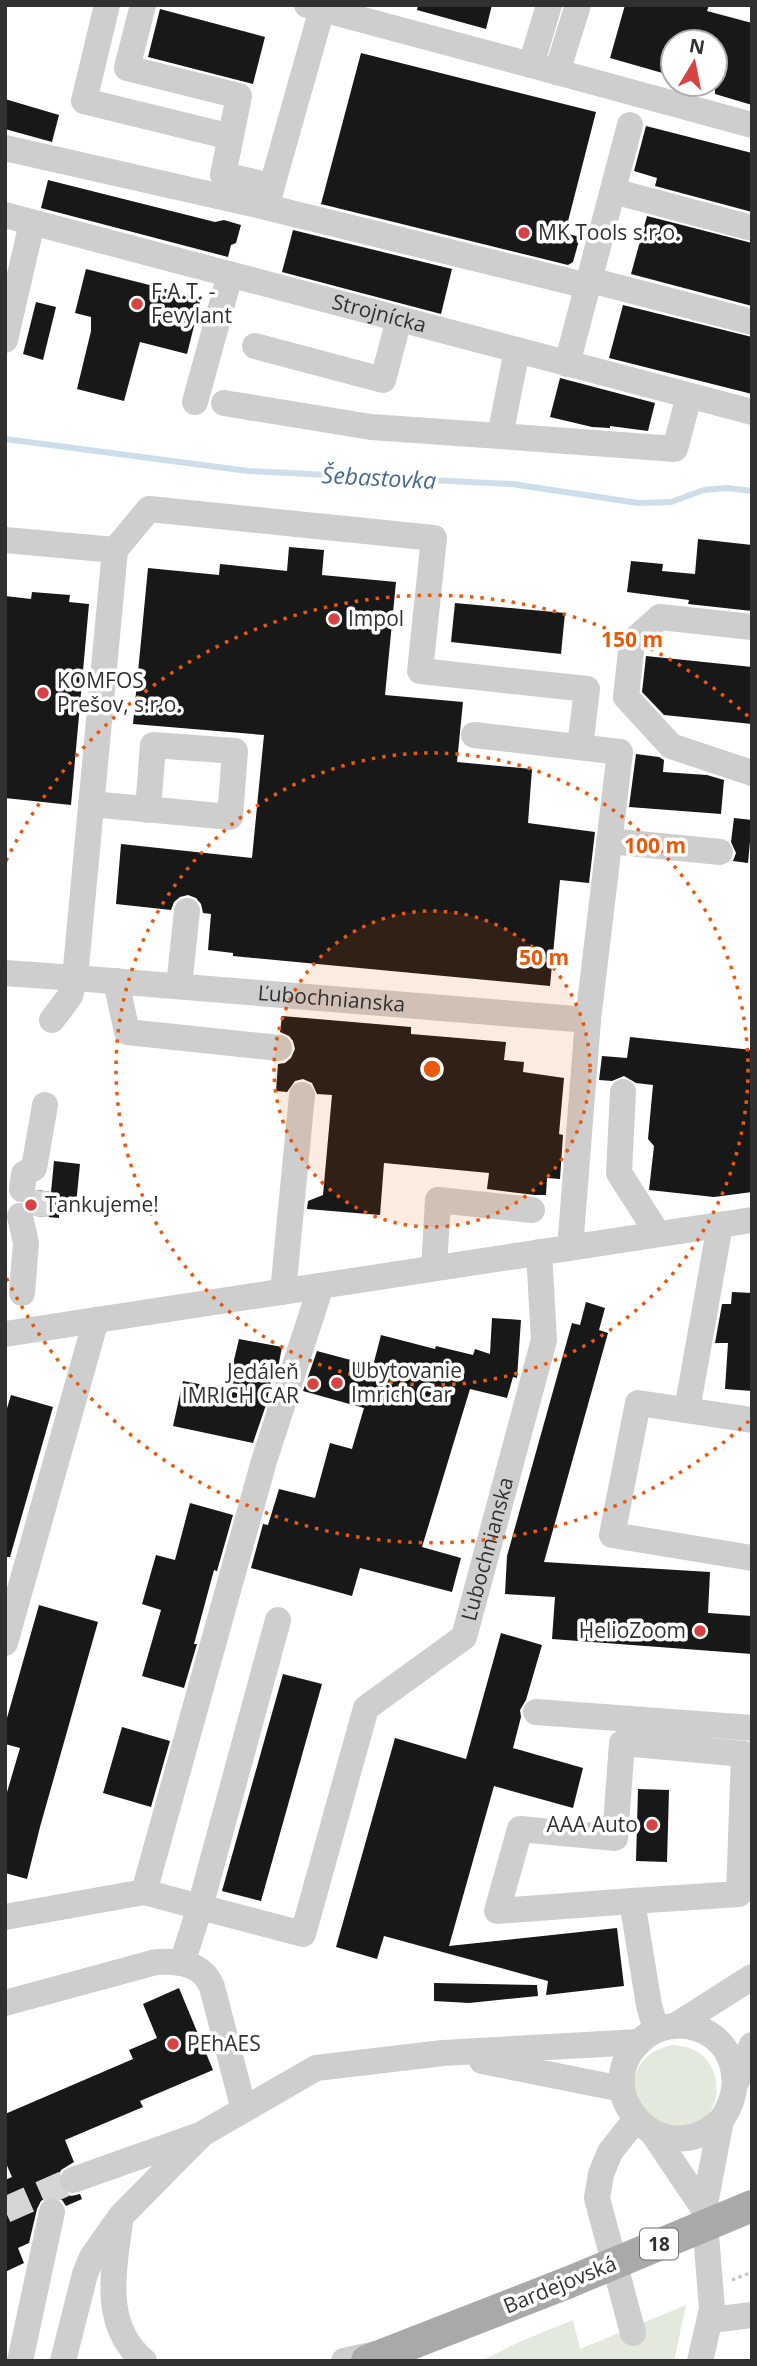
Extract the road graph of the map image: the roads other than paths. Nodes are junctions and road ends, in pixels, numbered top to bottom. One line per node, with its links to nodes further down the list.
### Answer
1 (107, 5): 10 (street)
2 (143, 5): 10 (street)
3 (549, 5): 6 (street)
4 (579, 5): 7 (street)
5 (314, 7): 6 (street); 13 (street)
6 (531, 65): 7 (street)
7 (558, 72): 9 (street)
8 (630, 125): 12 (street)
9 (752, 125)
10 (231, 137): 13 (street)
11 (5, 148): 13 (street)
12 (613, 191): 16 (street); 18 (street)
13 (269, 196): 18 (street)
14 (5, 215): 15 (street, Strojnícka)
15 (32, 223): 17 (street, Strojnícka); 21 (street)
16 (752, 228)
17 (230, 275): 19 (street, Strojnícka); 26 (street)
18 (589, 283): 20 (street); 24 (street)
19 (398, 319): 22 (street); 23 (street, Strojnícka)
20 (752, 322)
21 (5, 341)
22 (255, 346)
23 (517, 351): 24 (street, Strojnícka); 29 (street)
24 (568, 364): 25 (street, Strojnícka)
25 (689, 396): 28 (street, Strojnícka); 29 (street)
26 (195, 402)
27 (224, 403): 29 (street)
28 (752, 412)
29 (500, 436)
30 (5, 540): 31 (street)
31 (116, 550): 34 (street); 36 (street)
32 (752, 627): 35 (street)
33 (474, 735): 34 (street)
34 (580, 747): 38 (street)
35 (752, 773)
36 (91, 804): 37 (street); 42 (street)
37 (148, 810)
38 (609, 841): 39 (street); 46 (street)
39 (720, 852)
40 (187, 911): 44 (street)
41 (5, 973): 42 (street, Ľubochnianska)
42 (75, 978): 43 (street, Ľubochnianska); 45 (street)
43 (116, 981): 44 (street, Ľubochnianska); 47 (street)
44 (179, 986): 46 (street, Ľubochnianska)
45 (52, 1020)
46 (588, 1020): 55 (street)
47 (279, 1048)
48 (623, 1092): 54 (street)
49 (302, 1096): 60 (street)
50 (45, 1105): 59 (street)
51 (532, 1210): 57 (street)
52 (752, 1220): 53 (street)
53 (720, 1224): 54 (street); 64 (street)
54 (658, 1234): 55 (street)
55 (570, 1248): 56 (street)
56 (539, 1252): 57 (street); 73 (street, Ľubochnianska)
57 (434, 1269): 58 (street)
58 (321, 1286): 60 (street); 71 (street)
59 (14, 1292): 62 (street)
60 (283, 1292): 61 (street)
61 (96, 1320): 62 (street); 68 (street)
62 (59, 1326): 63 (street)
63 (5, 1334)
64 (687, 1410): 65 (street); 66 (street)
65 (752, 1420)
66 (752, 1558)
67 (278, 1619): 73 (street)
68 (5, 1643)
69 (536, 1712): 70 (street)
70 (752, 1728)
71 (144, 1892): 73 (street, Ľubochnianska); 74 (street)
72 (632, 1901): 72 (street); 78 (street)
73 (200, 1907): 75 (street)
74 (5, 1917)
75 (182, 1963): 77 (street); 83 (street)
76 (752, 1977): 78 (street)
77 (5, 2003)
78 (657, 2033): 80 (street); 81 (street); 82 (street)
79 (752, 2045): 82 (street)
80 (443, 2053): 81 (street); 83 (street)
81 (622, 2088): 84 (street)
82 (735, 2103): 84 (street); 88 (street)
83 (244, 2110): 85 (street)
84 (644, 2126): 88 (street); 93 (street)
85 (202, 2134): 86 (street); 90 (street)
86 (74, 2180)
87 (752, 2206): 94 (main road, Bardejovská / 18, bridge)
88 (704, 2209): 92 (street)
89 (52, 2212): 95 (street)
90 (121, 2216): 96 (street); 97 (street)
91 (752, 2315): 92 (street)
92 (710, 2320): 99 (street)
93 (633, 2333)
94 (379, 2357): 98 (street)
95 (19, 2361)
96 (63, 2361)
97 (145, 2361)
98 (344, 2361)
99 (701, 2361)

